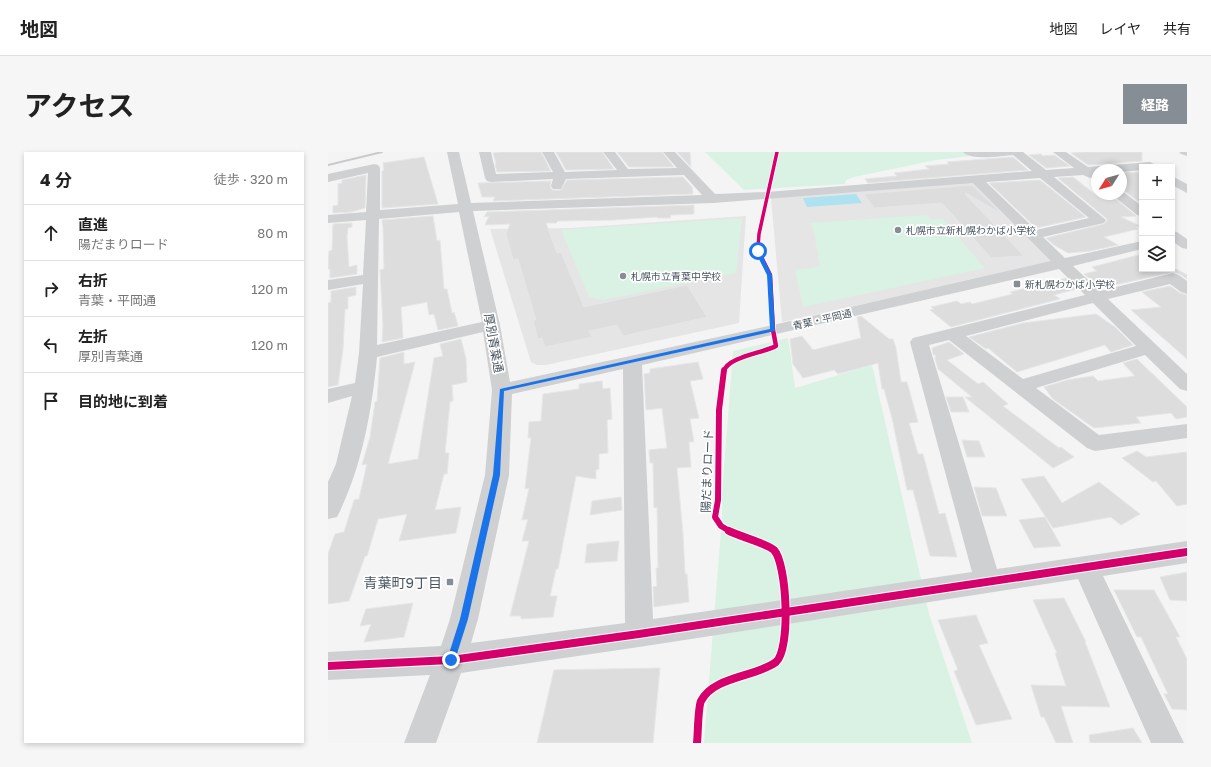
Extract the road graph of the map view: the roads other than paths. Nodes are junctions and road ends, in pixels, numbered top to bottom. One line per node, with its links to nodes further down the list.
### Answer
1 (453, 152): 26 (street, 厚別青葉通)
2 (485, 152): 18 (street)
3 (548, 152): 18 (street)
4 (609, 152): 16 (street)
5 (669, 152): 15 (street)
6 (969, 152): 7 (street)
7 (1015, 152): 17 (street)
8 (1059, 152): 11 (street)
9 (1133, 156): 10 (street)
10 (1146, 164)
11 (1091, 168)
12 (1127, 168): 13 (street)
13 (1139, 168)
14 (1091, 170): 17 (street)
15 (687, 171): 16 (street); 23 (street)
16 (625, 173): 18 (street)
17 (1043, 174): 20 (street); 30 (street)
18 (561, 175): 25 (street)
19 (328, 178): 28 (street)
20 (976, 179): 23 (street); 30 (street)
21 (1175, 182): 22 (street)
22 (1187, 189)
23 (713, 198): 25 (street)
24 (1125, 200): 27 (street)
25 (551, 204): 26 (street)
26 (466, 207): 28 (street); 37 (street, 厚別青葉通)
27 (1139, 210)
28 (373, 215): 29 (street); 33 (street)
29 (328, 218)
30 (1032, 235): 32 (street)
31 (1139, 246): 32 (street, 青葉・平岡通)
32 (1063, 263): 36 (street); 41 (street, 青葉・平岡通)
33 (371, 278): 34 (street); 40 (street)
34 (329, 286)
35 (1187, 289): 36 (street)
36 (1094, 296): 38 (street); 39 (street)
37 (491, 325): 40 (street); 45 (street, 厚別青葉通)
38 (951, 333): 43 (street); 51 (street)
39 (1149, 348): 42 (street); 43 (street)
40 (368, 353): 44 (street)
41 (632, 362): 45 (street, 青葉・平岡通); 52 (street)
42 (1187, 385)
43 (1020, 386): 47 (street)
44 (364, 387): 46 (street); 48 (street)
45 (502, 390): 53 (street, 厚別青葉通)
46 (328, 396)
47 (1187, 431)
48 (328, 510)
49 (1187, 552): 50 (street)
50 (1086, 567): 51 (street); 56 (street)
51 (988, 582): 52 (street)
52 (639, 634): 53 (street)
53 (451, 660): 54 (street); 55 (street, 厚別青葉通)
54 (328, 666)
55 (420, 743)
56 (1168, 743)

